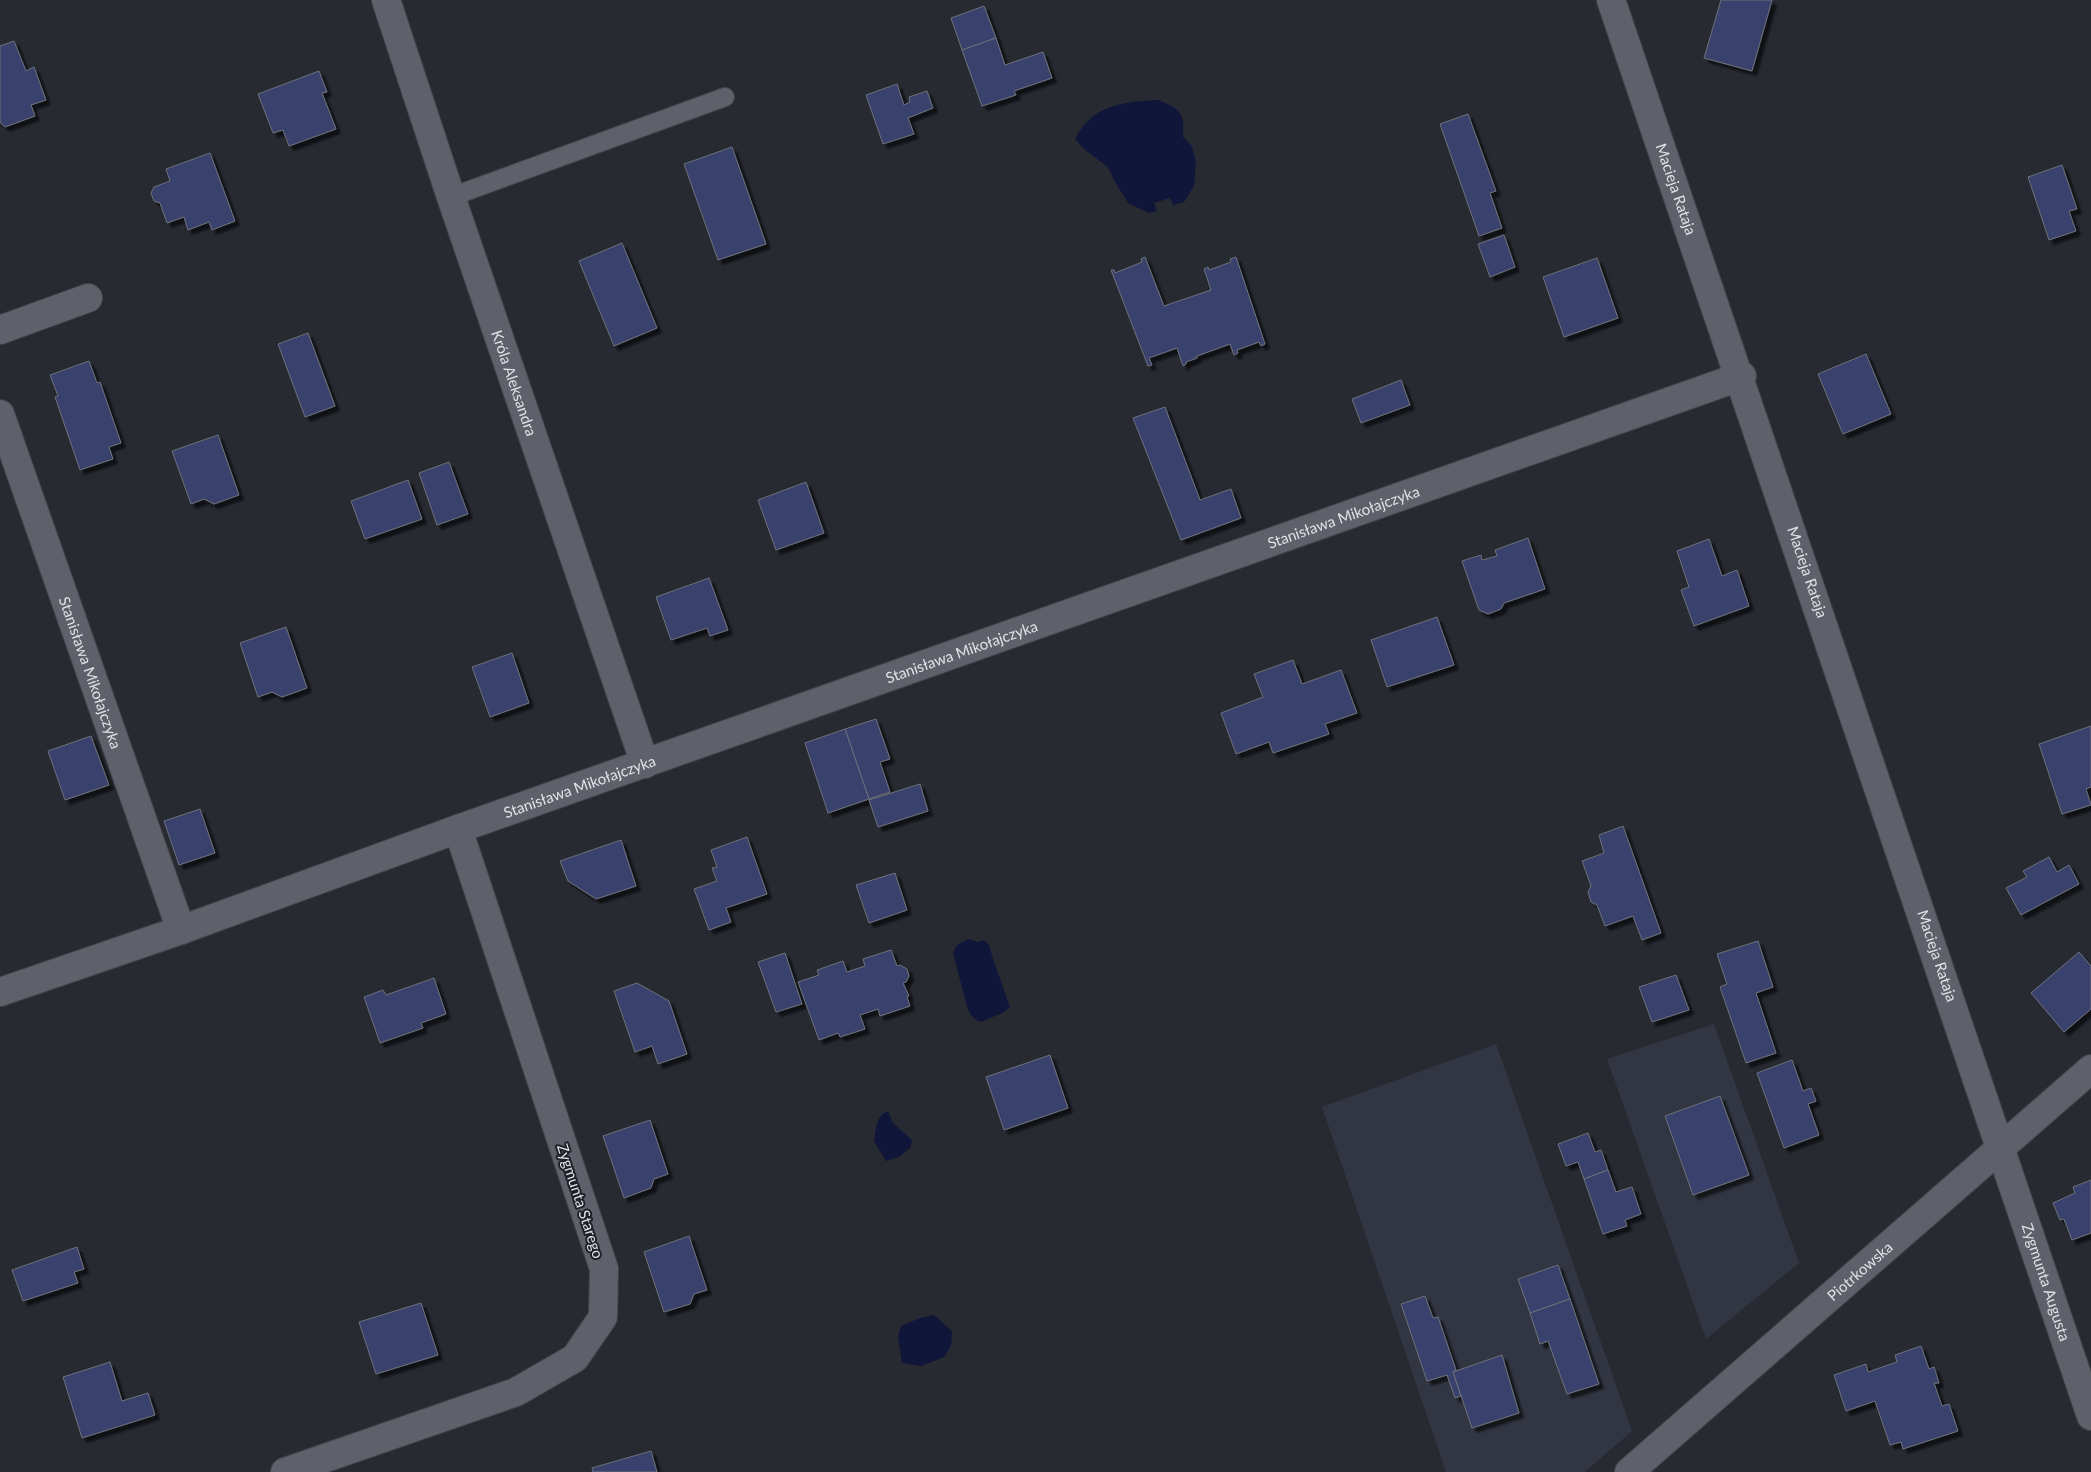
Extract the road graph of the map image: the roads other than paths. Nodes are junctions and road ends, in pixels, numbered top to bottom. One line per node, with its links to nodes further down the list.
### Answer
1 (386, 0): 4 (street, Króla Aleksandra)
2 (1611, 0): 7 (street, Macieja Rataja)
3 (725, 97): 4 (lane)
4 (452, 197): 9 (street, Króla Aleksandra)
5 (88, 298): 6 (street)
6 (0, 330)
7 (1742, 376): 9 (street, Stanisława Mikołajczyka); 14 (street, Macieja Rataja)
8 (0, 414): 11 (street, Stanisława Mikołajczyka)
9 (645, 764): 10 (street, Stanisława Mikołajczyka)
10 (458, 829): 11 (street, Stanisława Mikołajczyka); 16 (street, Zygmunta Starego)
11 (181, 930): 12 (street, Stanisława Mikołajczyka)
12 (0, 992)
13 (2091, 1068): 14 (street, Piotrkowska)
14 (2002, 1146): 15 (street, Zygmunta Augusta); 17 (street, Piotrkowska)
15 (2091, 1416)
16 (285, 1472)
17 (1628, 1472)

